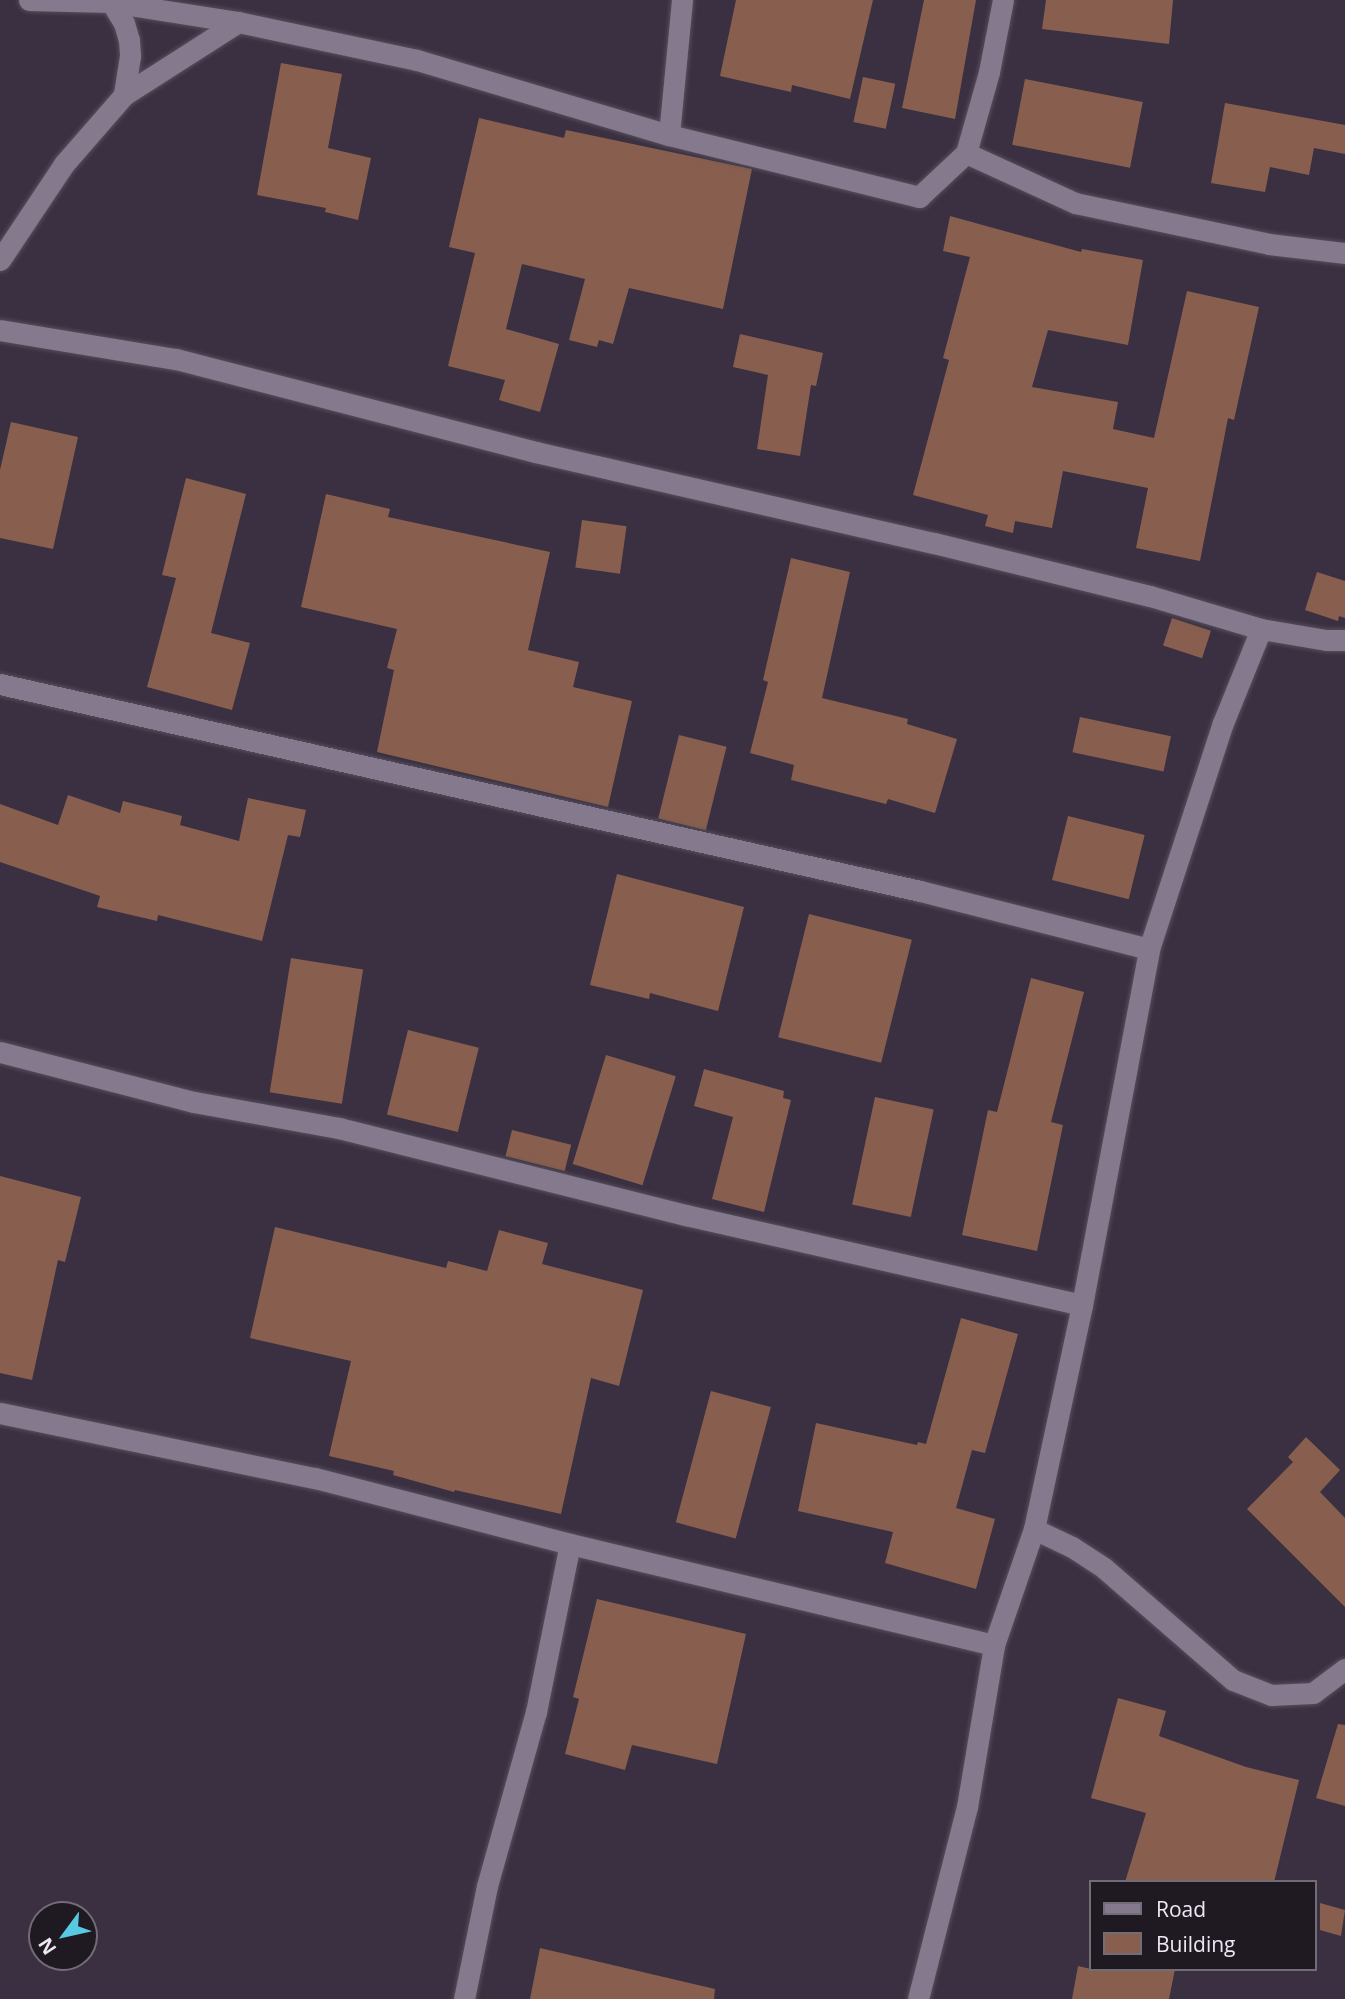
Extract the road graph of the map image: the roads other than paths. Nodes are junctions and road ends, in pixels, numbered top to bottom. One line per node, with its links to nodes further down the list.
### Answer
1 (29, 0): 4 (street)
2 (682, 0): 7 (street)
3 (1003, 0): 8 (street)
4 (110, 1): 5 (street); 6 (street)
5 (238, 22): 6 (street); 7 (street)
6 (124, 94): 10 (street)
7 (668, 135): 8 (street)
8 (966, 153): 9 (street)
9 (1345, 253)
10 (0, 260)
11 (0, 330): 12 (street)
12 (1261, 629): 13 (street); 15 (street)
13 (1345, 640)
14 (0, 684): 15 (street)
15 (1149, 949): 17 (street)
16 (0, 1052): 17 (street)
17 (1082, 1305): 19 (street)
18 (0, 1413): 20 (street)
19 (1034, 1529): 21 (street); 22 (street)
20 (570, 1544): 21 (street); 23 (street)
21 (994, 1645): 24 (street)
22 (1345, 1669)
23 (464, 1999)
24 (918, 1999)

